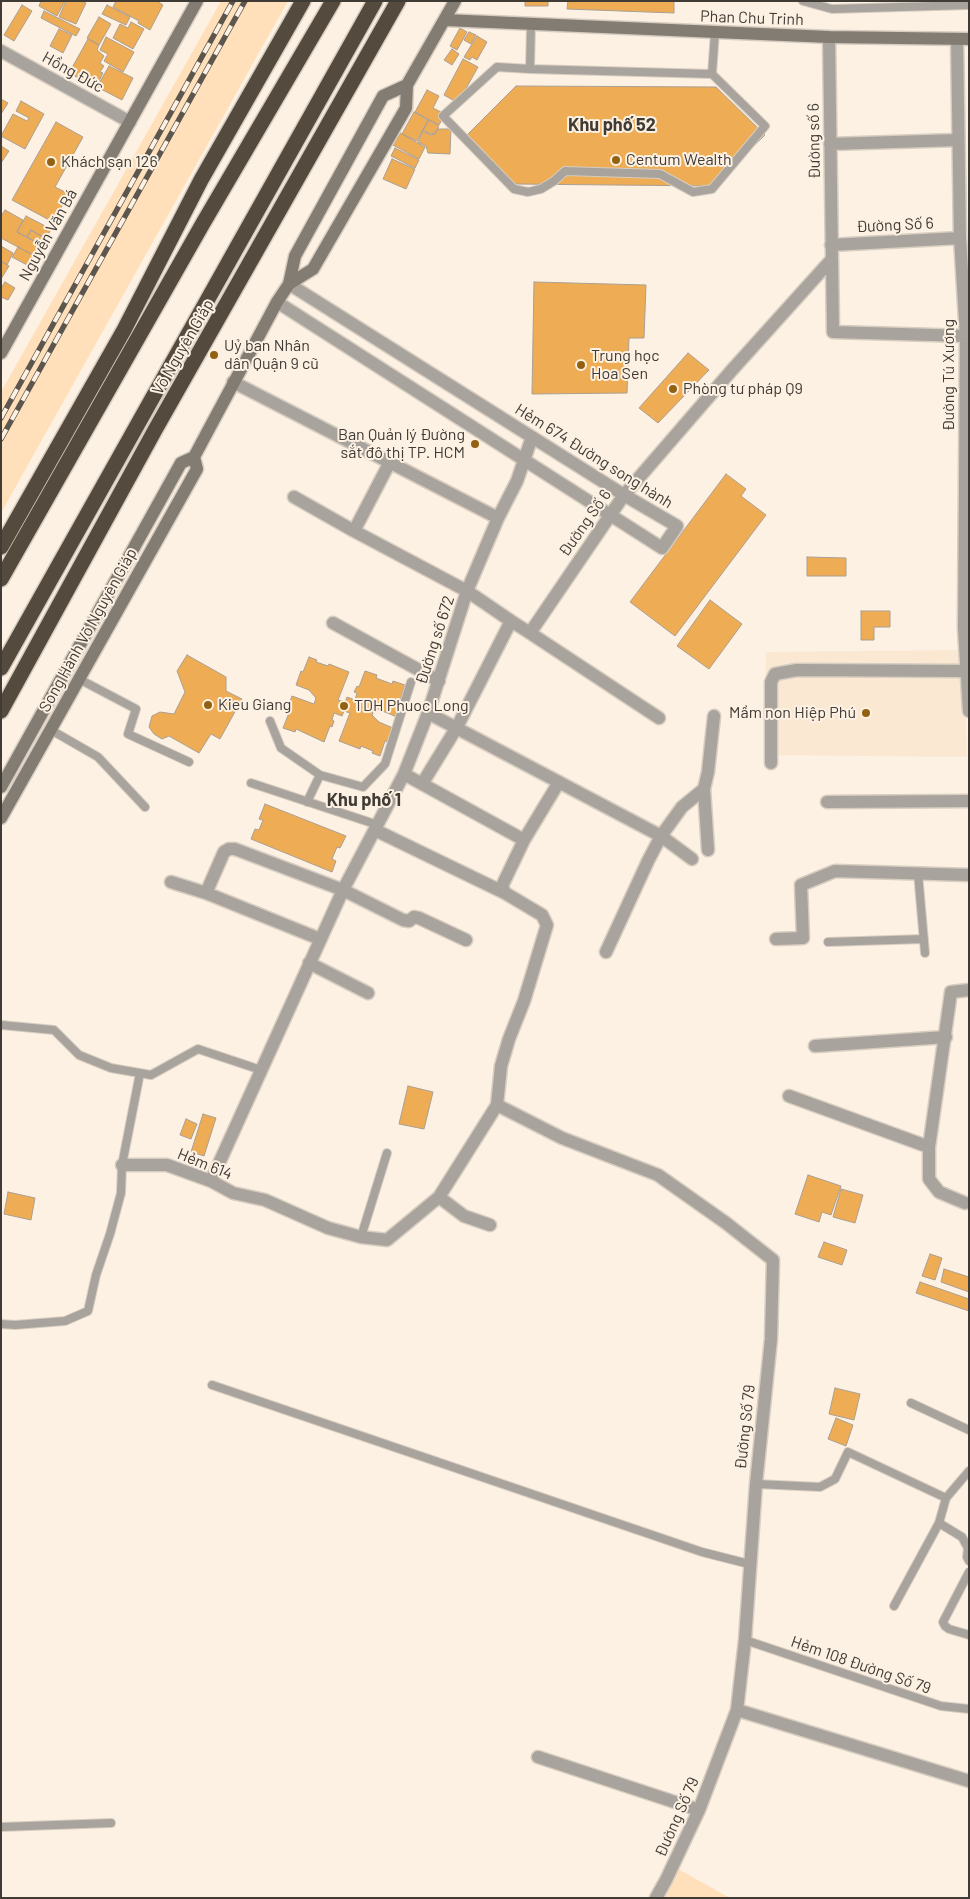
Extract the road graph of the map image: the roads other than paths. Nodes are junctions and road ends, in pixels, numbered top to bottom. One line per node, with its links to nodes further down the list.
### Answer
1 (197, 1): 18 (main road, Nguyễn Văn Bá)
2 (303, 1): 21 (highway)
3 (333, 1): 22 (highway)
4 (375, 1): 49 (highway, Võ Nguyên Giáp)
5 (398, 1): 54 (highway, Võ Nguyên Giáp)
6 (455, 1): 9 (main road)
7 (804, 1): 8 (lane)
8 (969, 5)
9 (445, 20): 10 (main road, Phan Chu Trinh); 17 (main road)
10 (532, 25): 11 (main road, Phan Chu Trinh); 15 (lane)
11 (715, 32): 12 (main road, Phan Chu Trinh); 16 (lane)
12 (829, 37): 13 (main road, Phan Chu Trinh); 20 (street, Đường số 6)
13 (963, 39): 19 (street, Đường Tú Xương)
14 (1, 51): 18 (street, Hồng Đức)
15 (530, 69): 16 (lane); 16 (lane)
16 (712, 74)
17 (407, 85): 26 (main road); 26 (main road)
18 (130, 122): 31 (main road, Nguyễn Văn Bá)
19 (958, 140): 20 (street); 23 (street, Đường Tú Xương)
20 (830, 144): 24 (street, Đường số 6)
21 (201, 180): 22 (highway); 29 (highway)
22 (202, 225): 28 (highway)
23 (960, 238): 24 (street, Đường Số 6); 30 (street, Đường Tú Xương)
24 (832, 245): 25 (street, Đường số 6)
25 (832, 259): 30 (street, Đường số 6); 37 (street, Đường Số 6)
26 (289, 284): 27 (main road, Song Hành Võ Nguyên Giáp); 33 (street, Hẻm 674 Đường song hành)
27 (277, 302): 32 (main road, Song Hành Võ Nguyên Giáp); 35 (street, Hẻm 674 Đường song hành)
28 (154, 310): 29 (highway); 44 (highway)
29 (124, 330): 43 (highway)
30 (966, 336): 39 (street, Đường Tú Xương)
31 (2, 348)
32 (233, 382): 34 (main road, Song Hành Võ Nguyên Giáp); 36 (street)
33 (532, 437): 35 (street, Đường số 672); 37 (street, Hẻm 674 Đường song hành)
34 (194, 457): 51 (main road, Song Hành Võ Nguyên Giáp); 69 (main road, Song Hành Võ Nguyên Giáp)
35 (524, 460): 40 (street, Hẻm 674 Đường song hành); 41 (street, Đường số 672)
36 (390, 462): 41 (street); 42 (street)
37 (624, 495): 40 (street, Đường Số 6); 40 (street, Hẻm 674 Đường song hành)
38 (294, 497): 42 (street)
39 (967, 498): 50 (street, Đường Tú Xương)
40 (611, 514): 48 (street, Đường Số 6)
41 (498, 518): 45 (street, Đường số 672)
42 (354, 531): 45 (street)
43 (1, 547)
44 (1, 579)
45 (468, 591): 46 (street); 52 (street, Đường số 672)
46 (511, 621): 48 (street); 60 (street)
47 (333, 623): 52 (street)
48 (530, 633): 58 (street)
49 (1, 668)
50 (965, 671): 55 (street, Đường Tú Xương); 63 (street)
51 (80, 679): 61 (main road, Song Hành Võ Nguyên Giáp); 62 (lane)
52 (439, 681): 56 (street, Đường số 672)
53 (411, 682): 65 (lane)
54 (1, 711)
55 (969, 711)
56 (428, 712): 60 (street); 64 (street, Đường số 672)
57 (714, 716): 70 (street)
58 (659, 718)
59 (270, 722): 65 (lane)
60 (457, 727): 66 (street); 68 (street)
61 (51, 730): 74 (lane); 75 (main road, Song Hành Võ Nguyên Giáp)
62 (189, 762)
63 (771, 762)
64 (404, 774): 68 (street); 76 (street, Đường số 672)
65 (320, 775): 72 (lane)
66 (559, 782): 77 (street); 78 (street)
67 (251, 783): 72 (lane)
68 (422, 784): 78 (street)
69 (1, 787)
70 (704, 789): 77 (street); 79 (street)
71 (969, 801): 73 (street)
72 (307, 802): 76 (lane)
73 (827, 802)
74 (145, 807)
75 (1, 818)
76 (376, 828): 84 (street, Đường số 672); 86 (street)
77 (661, 836): 80 (street); 92 (street)
78 (524, 840): 86 (street)
79 (708, 850)
80 (692, 859)
81 (918, 873): 82 (street); 88 (street); 89 (lane)
82 (969, 874)
83 (171, 882): 85 (street)
84 (343, 890): 85 (street); 87 (street, Đường số 672); 90 (street)
85 (206, 893): 87 (street)
86 (505, 893): 103 (street)
87 (320, 939): 94 (street, Đường số 672)
88 (776, 939)
89 (924, 939): 91 (lane); 93 (lane)
90 (466, 940)
91 (828, 942)
92 (606, 952)
93 (925, 953)
94 (309, 963): 96 (street); 100 (street, Đường số 672)
95 (969, 990): 98 (street)
96 (368, 993)
97 (1, 1025): 101 (lane)
98 (946, 1037): 99 (street); 104 (street)
99 (815, 1046)
100 (261, 1070): 101 (lane); 107 (street, Đường số 672)
101 (140, 1073): 106 (lane)
102 (789, 1096): 104 (street)
103 (497, 1105): 108 (street); 117 (street, Đường Số 79)
104 (930, 1147): 109 (street)
105 (387, 1153): 111 (lane)
106 (122, 1165): 107 (street, Hẻm 614); 112 (lane)
107 (211, 1181): 111 (street, Hẻm 614)
108 (439, 1197): 110 (street); 111 (street, Hẻm 614)
109 (964, 1203)
110 (490, 1225)
111 (361, 1236)
112 (1, 1324)
113 (212, 1385): 121 (lane)
114 (911, 1404): 115 (lane)
115 (969, 1430)
116 (969, 1471): 118 (lane)
117 (756, 1484): 118 (lane); 121 (street, Đường Số 79)
118 (946, 1498): 119 (lane)
119 (939, 1523): 120 (lane); 123 (lane)
120 (969, 1561)
121 (749, 1564): 125 (street, Đường Số 79)
122 (969, 1572): 124 (lane)
123 (894, 1606)
124 (969, 1635)
125 (745, 1640): 126 (lane, Hẻm 108 Đường Số 79); 127 (street, Đường Số 79)
126 (969, 1709)
127 (737, 1710): 129 (street); 130 (street, Đường Số 79)
128 (538, 1757): 130 (street)
129 (969, 1781)
130 (700, 1810): 133 (street, Đường Số 79)
131 (111, 1823): 132 (lane)
132 (1, 1827)
133 (656, 1898)

